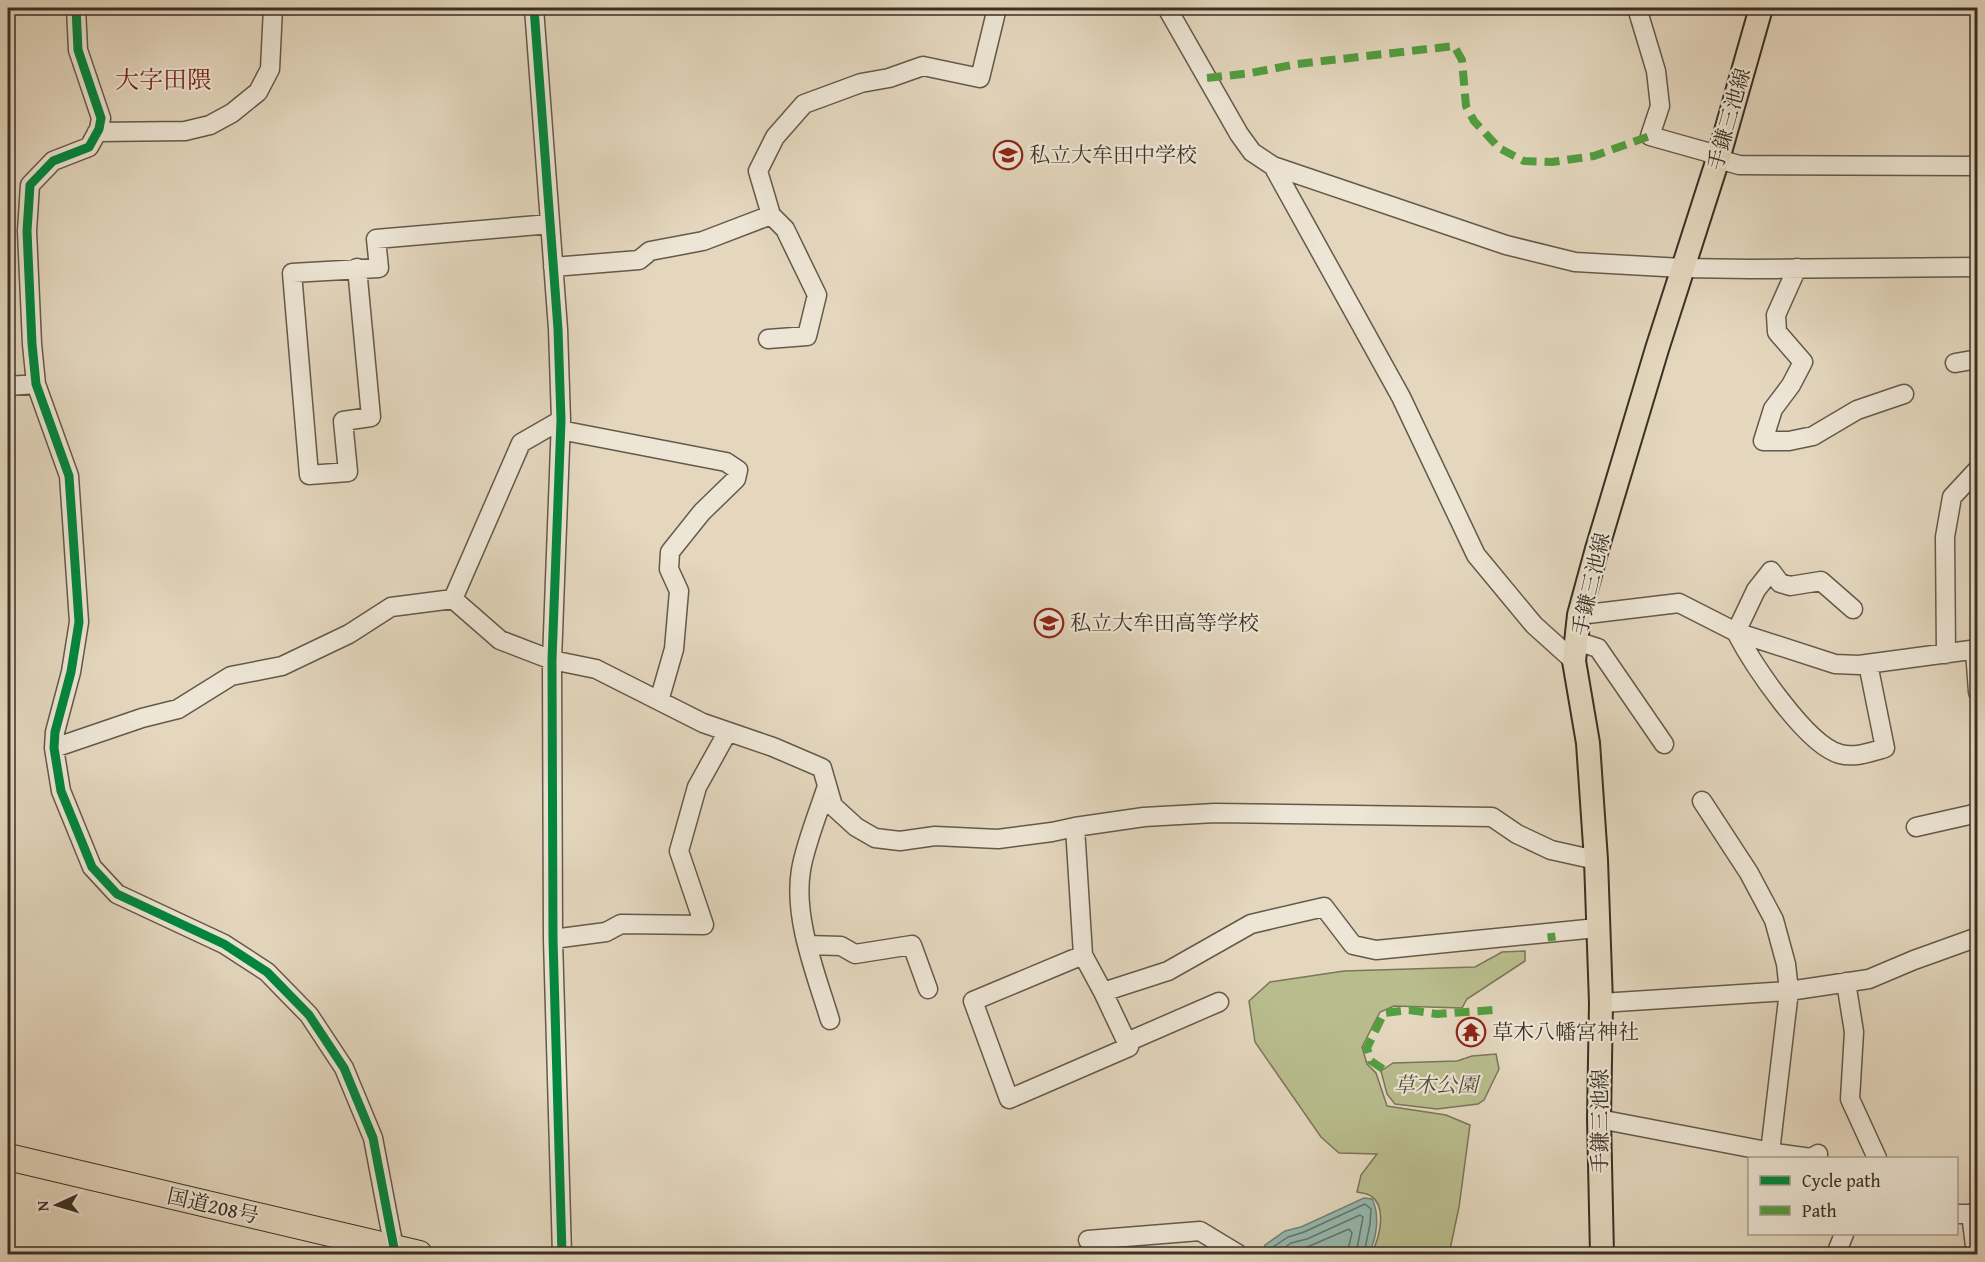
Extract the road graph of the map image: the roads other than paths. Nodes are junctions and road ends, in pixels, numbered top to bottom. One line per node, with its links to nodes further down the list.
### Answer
1 (76, 8): 8 (street)
2 (273, 8): 8 (street)
3 (534, 8): 13 (street)
4 (997, 8): 12 (street)
5 (1167, 8): 10 (street)
6 (1637, 8): 9 (street)
7 (1761, 8): 9 (main road, 手鎌三池線)
8 (98, 132): 22 (street)
9 (1718, 159): 11 (street); 17 (main road, 手鎌三池線)
10 (1273, 166): 17 (street); 32 (street)
11 (1977, 166)
12 (771, 215): 14 (street); 19 (street)
13 (550, 224): 14 (street); 16 (street)
14 (553, 267): 25 (street)
15 (1977, 267): 18 (street)
16 (357, 268): 16 (street)
17 (1682, 268): 18 (street); 29 (main road, 手鎌三池線)
18 (1797, 268): 24 (street)
19 (768, 339)
20 (1977, 359): 21 (street)
21 (1955, 363)
22 (36, 384): 23 (street); 40 (street)
23 (8, 386)
24 (1904, 394)
25 (561, 425): 27 (street); 34 (street); 37 (street)
26 (1977, 469): 33 (street)
27 (453, 599): 34 (street); 40 (street)
28 (1853, 609): 30 (street)
29 (1579, 615): 30 (street); 32 (main road, 手鎌三池線)
30 (1736, 632): 35 (street); 35 (street)
31 (1976, 650): 33 (street); 36 (street)
32 (1576, 651): 39 (street); 46 (main road, 手鎌三池線)
33 (1946, 654): 35 (street)
34 (552, 660): 37 (street); 49 (street)
35 (1868, 664)
36 (1977, 692)
37 (659, 701): 38 (street)
38 (727, 733): 41 (street); 49 (street)
39 (1664, 744)
40 (54, 748): 70 (street)
41 (827, 786): 44 (street); 50 (street)
42 (1702, 801): 54 (street)
43 (1977, 813): 45 (street)
44 (1075, 827): 46 (street); 51 (street)
45 (1916, 827)
46 (1596, 860): 47 (main road, 手鎌三池線)
47 (1597, 928): 55 (street); 57 (main road, 手鎌三池線)
48 (1977, 937): 52 (street)
49 (553, 939): 72 (street)
50 (807, 945): 53 (street); 58 (street)
51 (1083, 955): 55 (street); 59 (street)
52 (1846, 982): 54 (street); 66 (street)
53 (928, 989)
54 (1789, 991): 57 (street); 61 (street)
55 (1103, 992): 59 (street)
56 (1219, 1002): 59 (street)
57 (1601, 1003): 60 (main road, 手鎌三池線)
58 (830, 1020)
59 (1127, 1042)
60 (1599, 1119): 61 (street); 74 (main road, 手鎌三池線)
61 (1770, 1152): 64 (street)
62 (1818, 1154): 65 (street)
63 (8, 1157): 70 (highway, 国道208号)
64 (1803, 1157)
65 (1812, 1157)
66 (1877, 1157)
67 (1958, 1214): 76 (street)
68 (1843, 1235): 75 (street)
69 (1088, 1240): 73 (street)
70 (394, 1248): 71 (highway, 国道208号)
71 (419, 1254)
72 (562, 1254)
73 (1238, 1254)
74 (1602, 1254)
75 (1836, 1254)
76 (1976, 1254)

